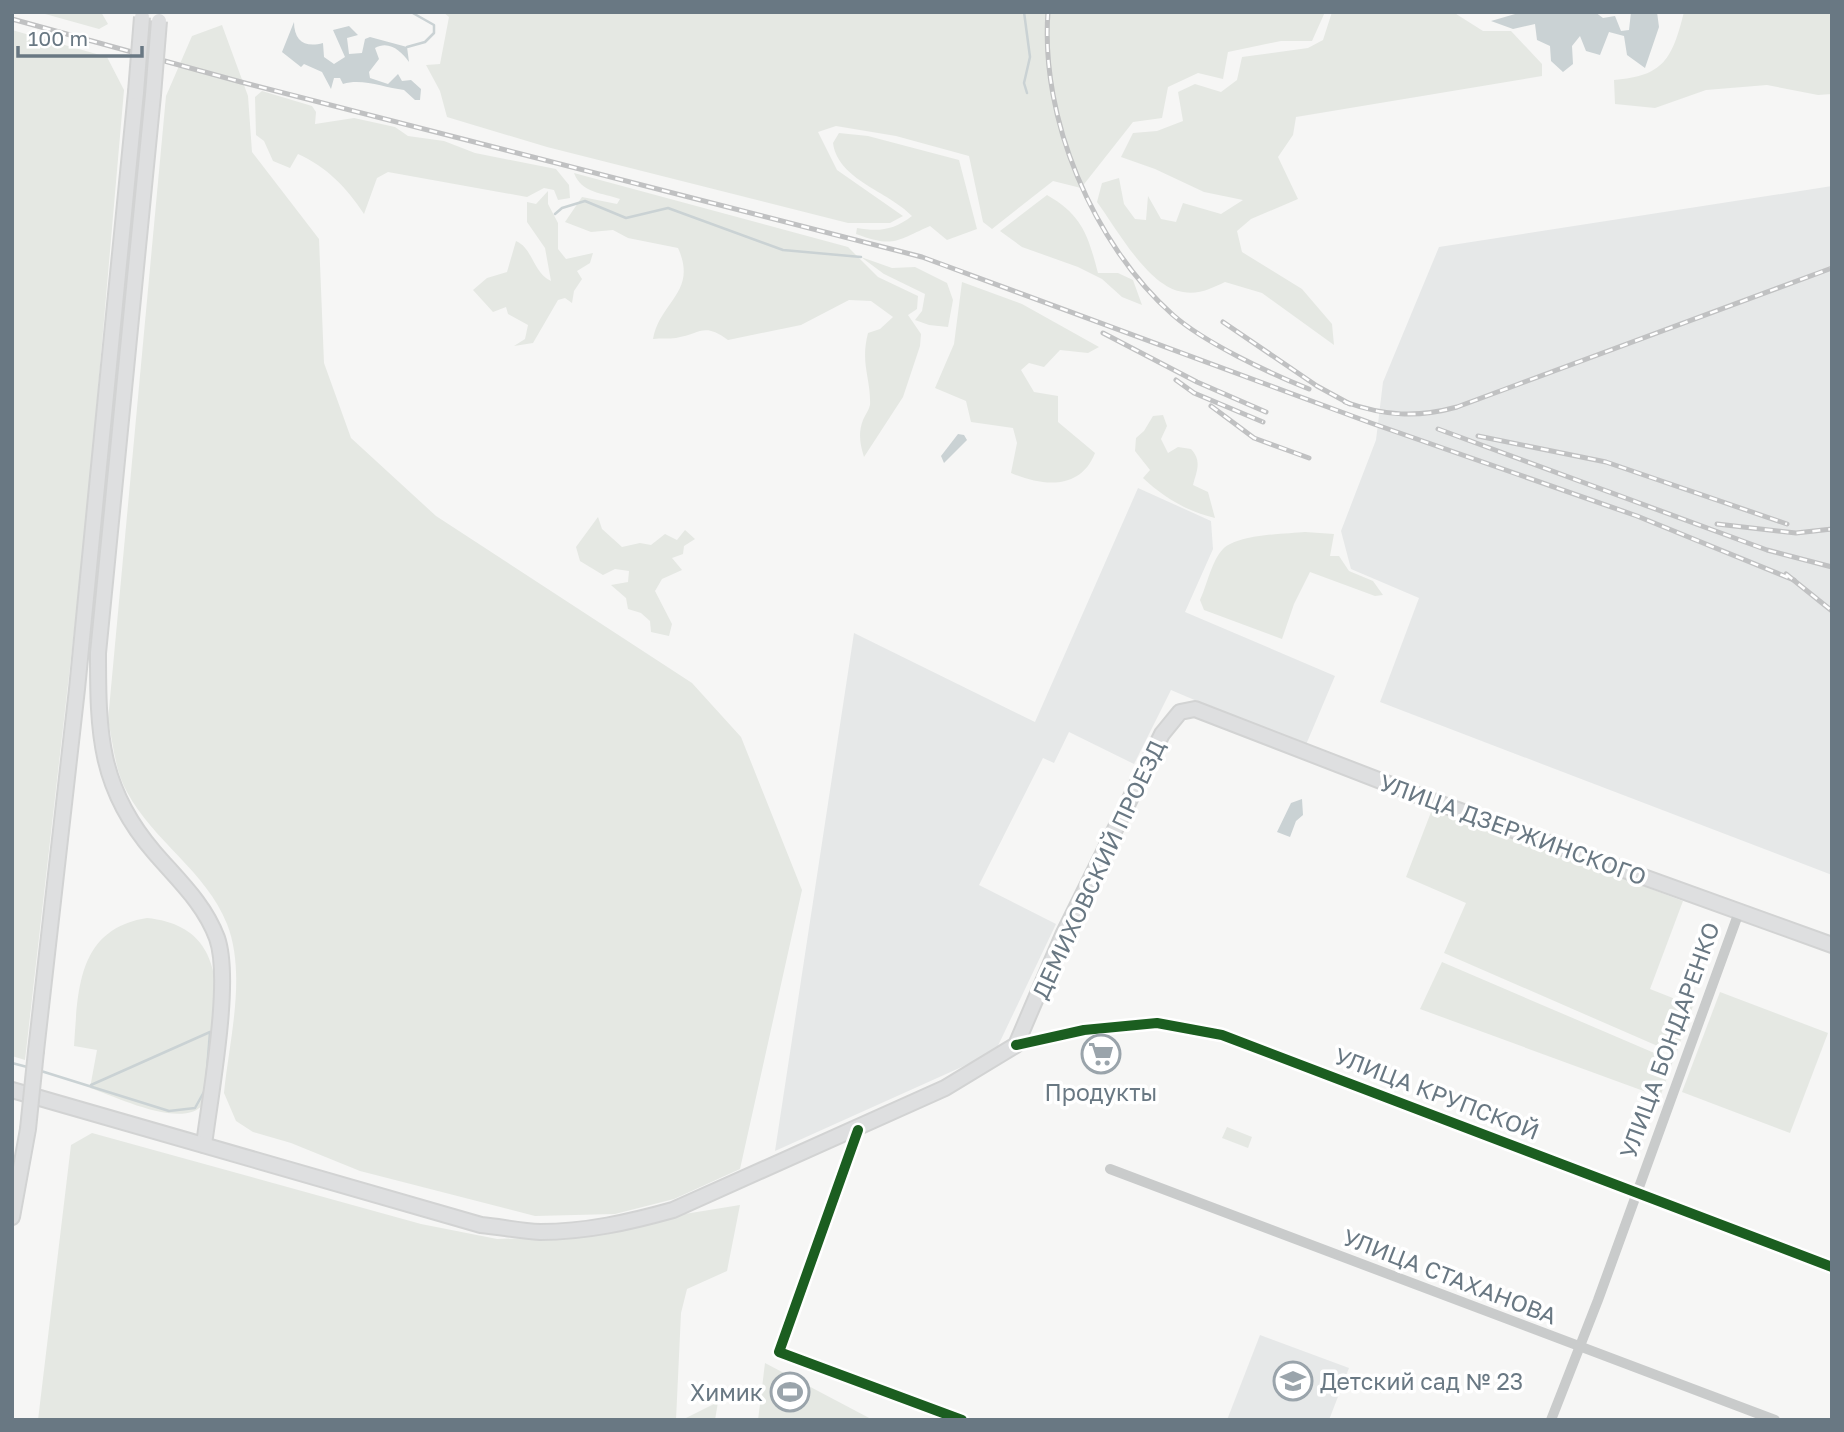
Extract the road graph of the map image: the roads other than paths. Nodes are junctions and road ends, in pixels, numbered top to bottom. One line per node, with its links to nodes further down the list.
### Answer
1 (143, 15): 12 (main road, bridge)
2 (159, 17): 9 (main road, bridge)
3 (1195, 709): 4 (main road, УЛИЦА ДЗЕРЖИНСКОГО); 6 (main road, ДЕМИХОВСКИЙ ПРОЕЗД)
4 (1739, 912): 5 (main road, УЛИЦА ДЗЕРЖИНСКОГО); 11 (street, УЛИЦА БОНДАРЕНКО)
5 (1832, 945)
6 (1016, 1045): 8 (main road); 11 (street, УЛИЦА КРУПСКОЙ)
7 (12, 1090): 9 (main road)
8 (858, 1130): 9 (main road); 15 (street)
9 (204, 1145)
10 (1110, 1169): 14 (street, УЛИЦА СТАХАНОВА)
11 (1635, 1191): 13 (street, УЛИЦА КРУПСКОЙ); 14 (street, УЛИЦА БОНДАРЕНКО)
12 (12, 1217)
13 (1832, 1266)
14 (1579, 1348): 16 (street, УЛИЦА БОНДАРЕНКО); 17 (street, УЛИЦА СТАХАНОВА)
15 (962, 1420)
16 (1551, 1420)
17 (1775, 1420)

